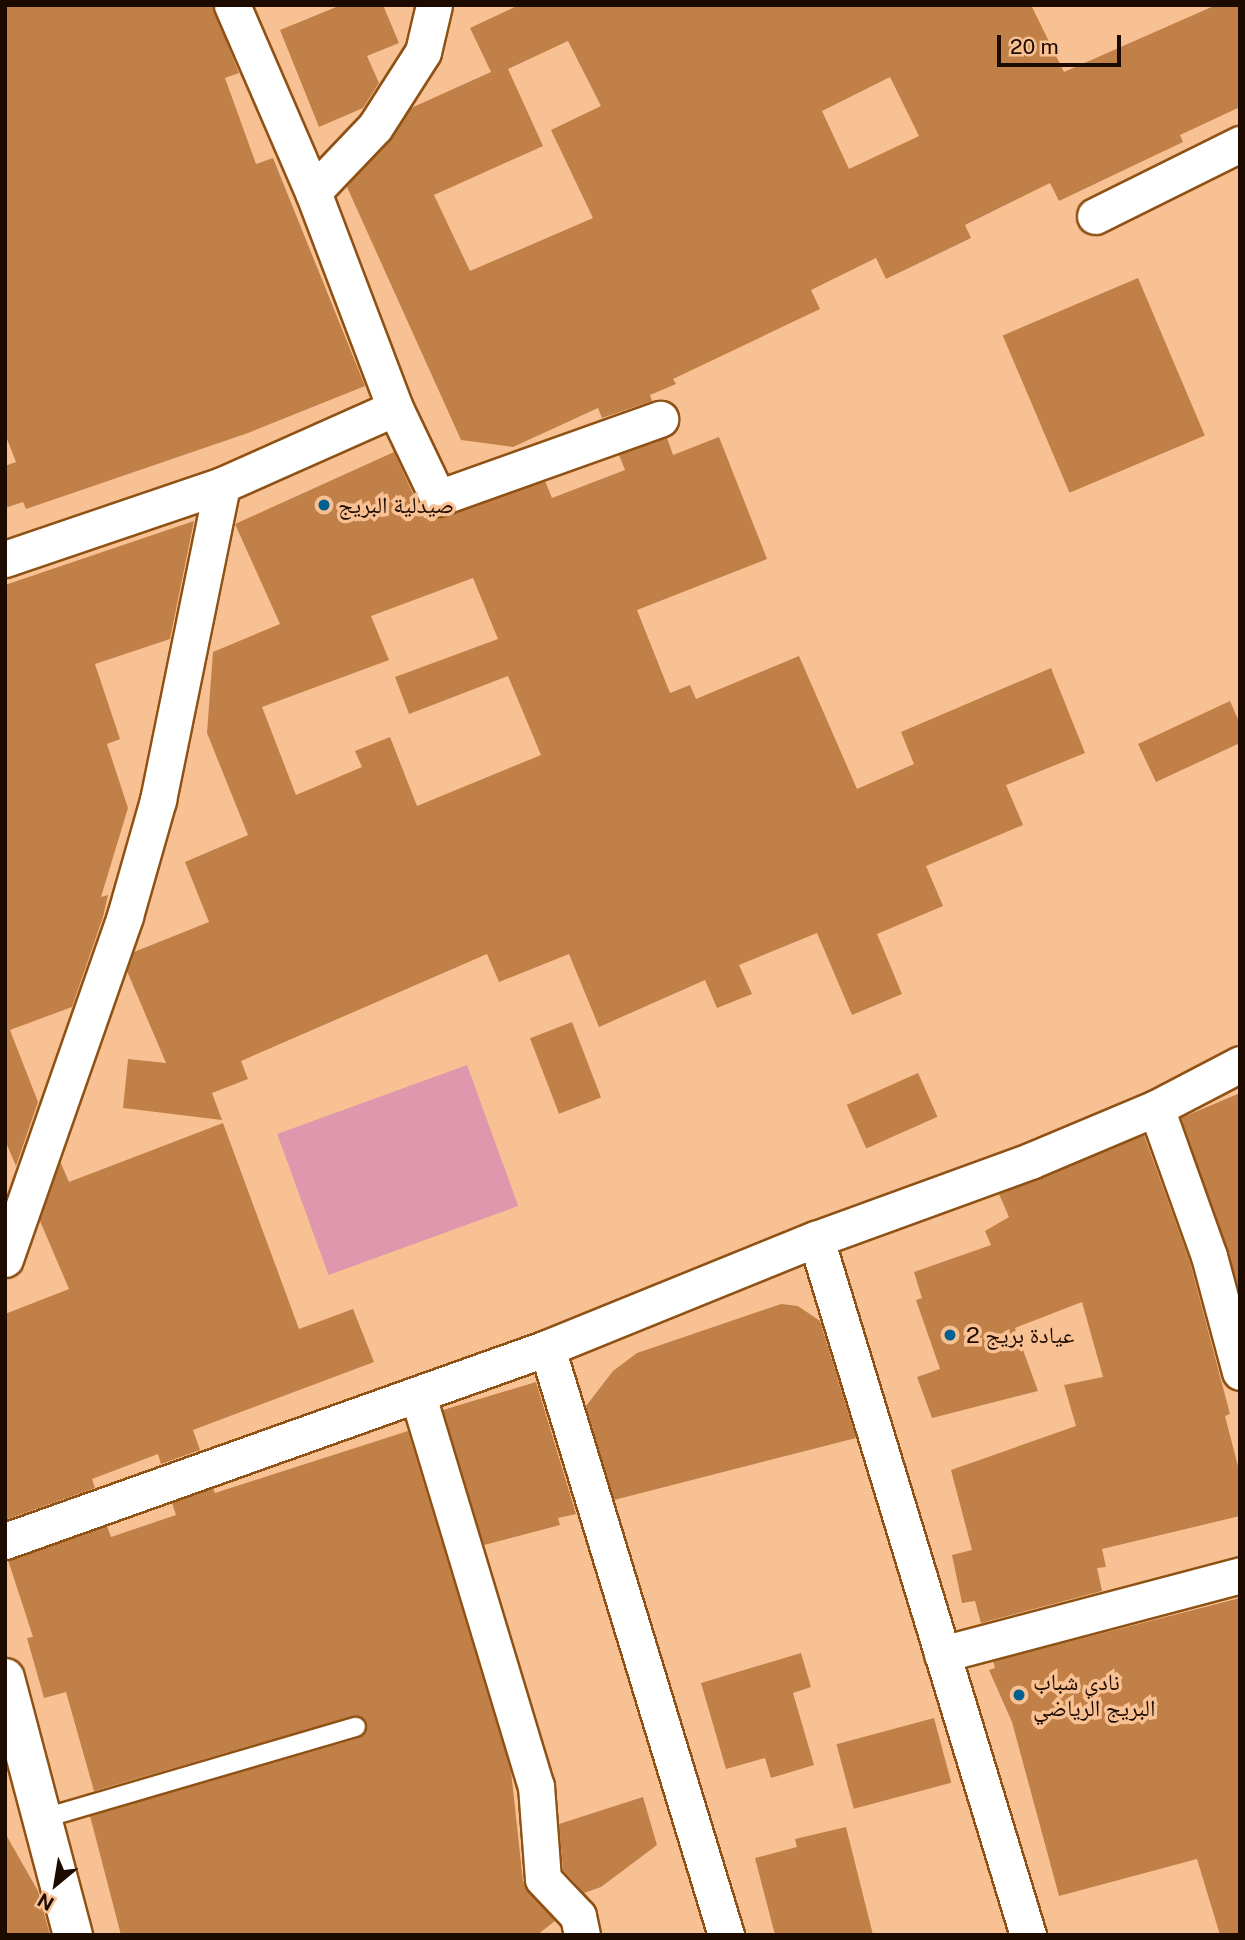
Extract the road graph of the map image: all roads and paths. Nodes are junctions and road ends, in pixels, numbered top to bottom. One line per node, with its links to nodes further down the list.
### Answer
1 (232, 5): 4 (street)
2 (434, 5): 4 (street)
3 (1240, 144): 5 (street)
4 (313, 192): 6 (street)
5 (1095, 216)
6 (395, 408): 7 (street); 8 (street)
7 (660, 419)
8 (222, 485): 9 (street); 13 (street)
9 (5, 559)
10 (1240, 1064): 11 (street)
11 (1156, 1108): 12 (street); 15 (street)
12 (816, 1239): 14 (street); 20 (street)
13 (5, 1259)
14 (547, 1348): 16 (street); 26 (street)
15 (1240, 1371)
16 (418, 1396): 18 (street); 25 (street)
17 (609, 1521): 26 (lane)
18 (5, 1541)
19 (1240, 1575): 20 (street)
20 (942, 1654): 27 (street)
21 (5, 1678): 23 (street)
22 (356, 1727): 23 (lane)
23 (44, 1818): 24 (street)
24 (73, 1935)
25 (582, 1935)
26 (728, 1935)
27 (1028, 1935)

